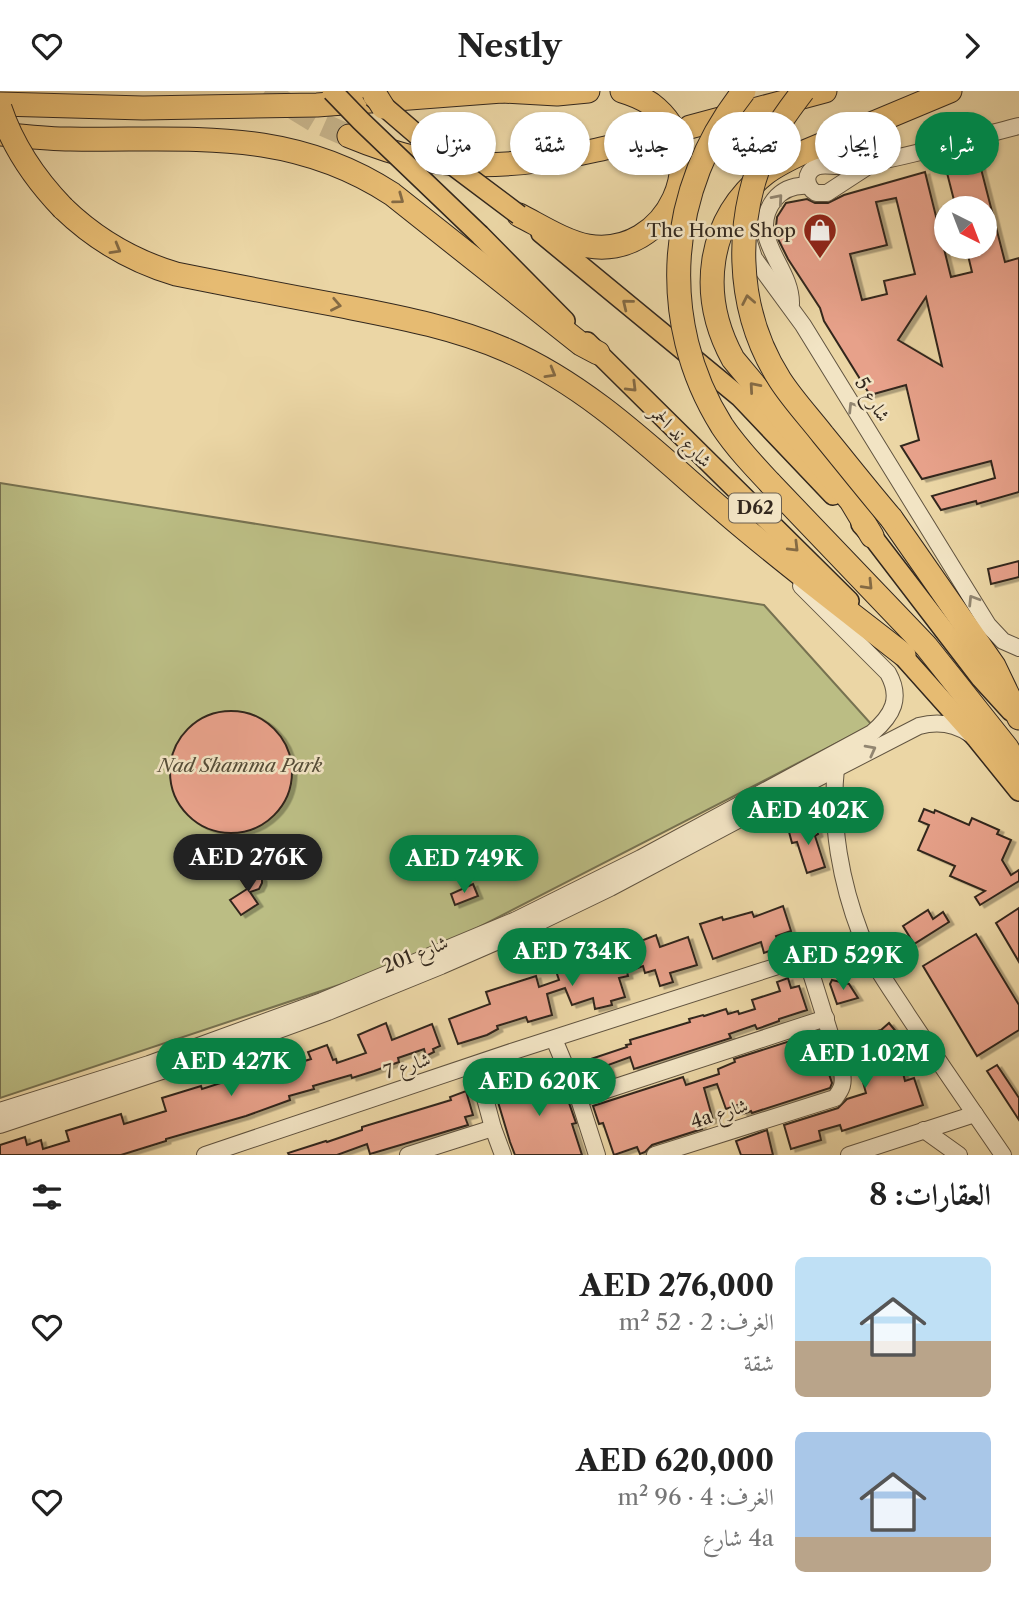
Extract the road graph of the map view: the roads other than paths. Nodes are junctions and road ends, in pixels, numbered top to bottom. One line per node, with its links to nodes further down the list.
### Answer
1 (332, 91): 27 (main road, شارع ند الحمر / D62, bridge)
2 (502, 91): 3 (highway); 11 (highway)
3 (588, 91)
4 (622, 91): 25 (highway)
5 (744, 91): 37 (highway, one-way to 37, bridge)
6 (803, 91): 33 (highway, one-way to 6, bridge)
7 (825, 91): 13 (highway)
8 (950, 91): 18 (highway)
9 (375, 96): 25 (main road, bridge)
10 (0, 106): 11 (highway); 28 (highway, one-way to 28, bridge)
11 (143, 108): 12 (highway)
12 (0, 123)
13 (694, 126)
14 (1019, 126): 19 (street)
15 (0, 134): 27 (highway, one-way to 27)
16 (349, 137): 17 (highway)
17 (604, 148)
18 (801, 153)
19 (901, 156)
20 (815, 168): 24 (street)
21 (764, 175): 29 (highway, one-way to 21)
22 (772, 175): 26 (street, شارع 5)
23 (855, 175): 24 (street)
24 (808, 186): 26 (street, one-way to 24)
25 (519, 215): 29 (main road, one-way to 25)
26 (791, 307): 30 (street, شارع 5, one-way to 26)
27 (598, 353): 31 (main road, شارع ند الحمر / D62, one-way to 31)
28 (740, 526): 31 (highway); 32 (street)
29 (873, 536): 33 (main road)
30 (1019, 648)
31 (904, 655): 35 (main road, شارع ند الحمر / D62)
32 (891, 713): 34 (street); 47 (street, شارع 201)
33 (1019, 719)
34 (906, 732): 35 (street, شارع 201); 36 (street, شارع 201, one-way to 34)
35 (977, 739): 38 (main road, شارع ند الحمر / D62)
36 (836, 768): 39 (street, شارع 201); 40 (street)
37 (1019, 768)
38 (1019, 791)
39 (785, 795): 40 (street); 49 (street, شارع 201)
40 (836, 834): 41 (street)
41 (862, 936): 42 (street, شارع 7); 48 (street)
42 (806, 957): 43 (street, 4a شارع); 44 (street, شارع 7)
43 (826, 1018): 46 (street); 56 (street, 4a شارع)
44 (554, 1039): 45 (street, شارع 7); 46 (street)
45 (476, 1065): 50 (street); 52 (street, شارع 7)
46 (579, 1098): 55 (street)
47 (0, 1111)
48 (975, 1114): 51 (street); 59 (street)
49 (0, 1125)
50 (493, 1128): 53 (street); 54 (street)
51 (924, 1130): 57 (street); 58 (street)
52 (205, 1155)
53 (408, 1155)
54 (503, 1155)
55 (597, 1155)
56 (655, 1155)
57 (849, 1155)
58 (959, 1155)
59 (1003, 1155)

